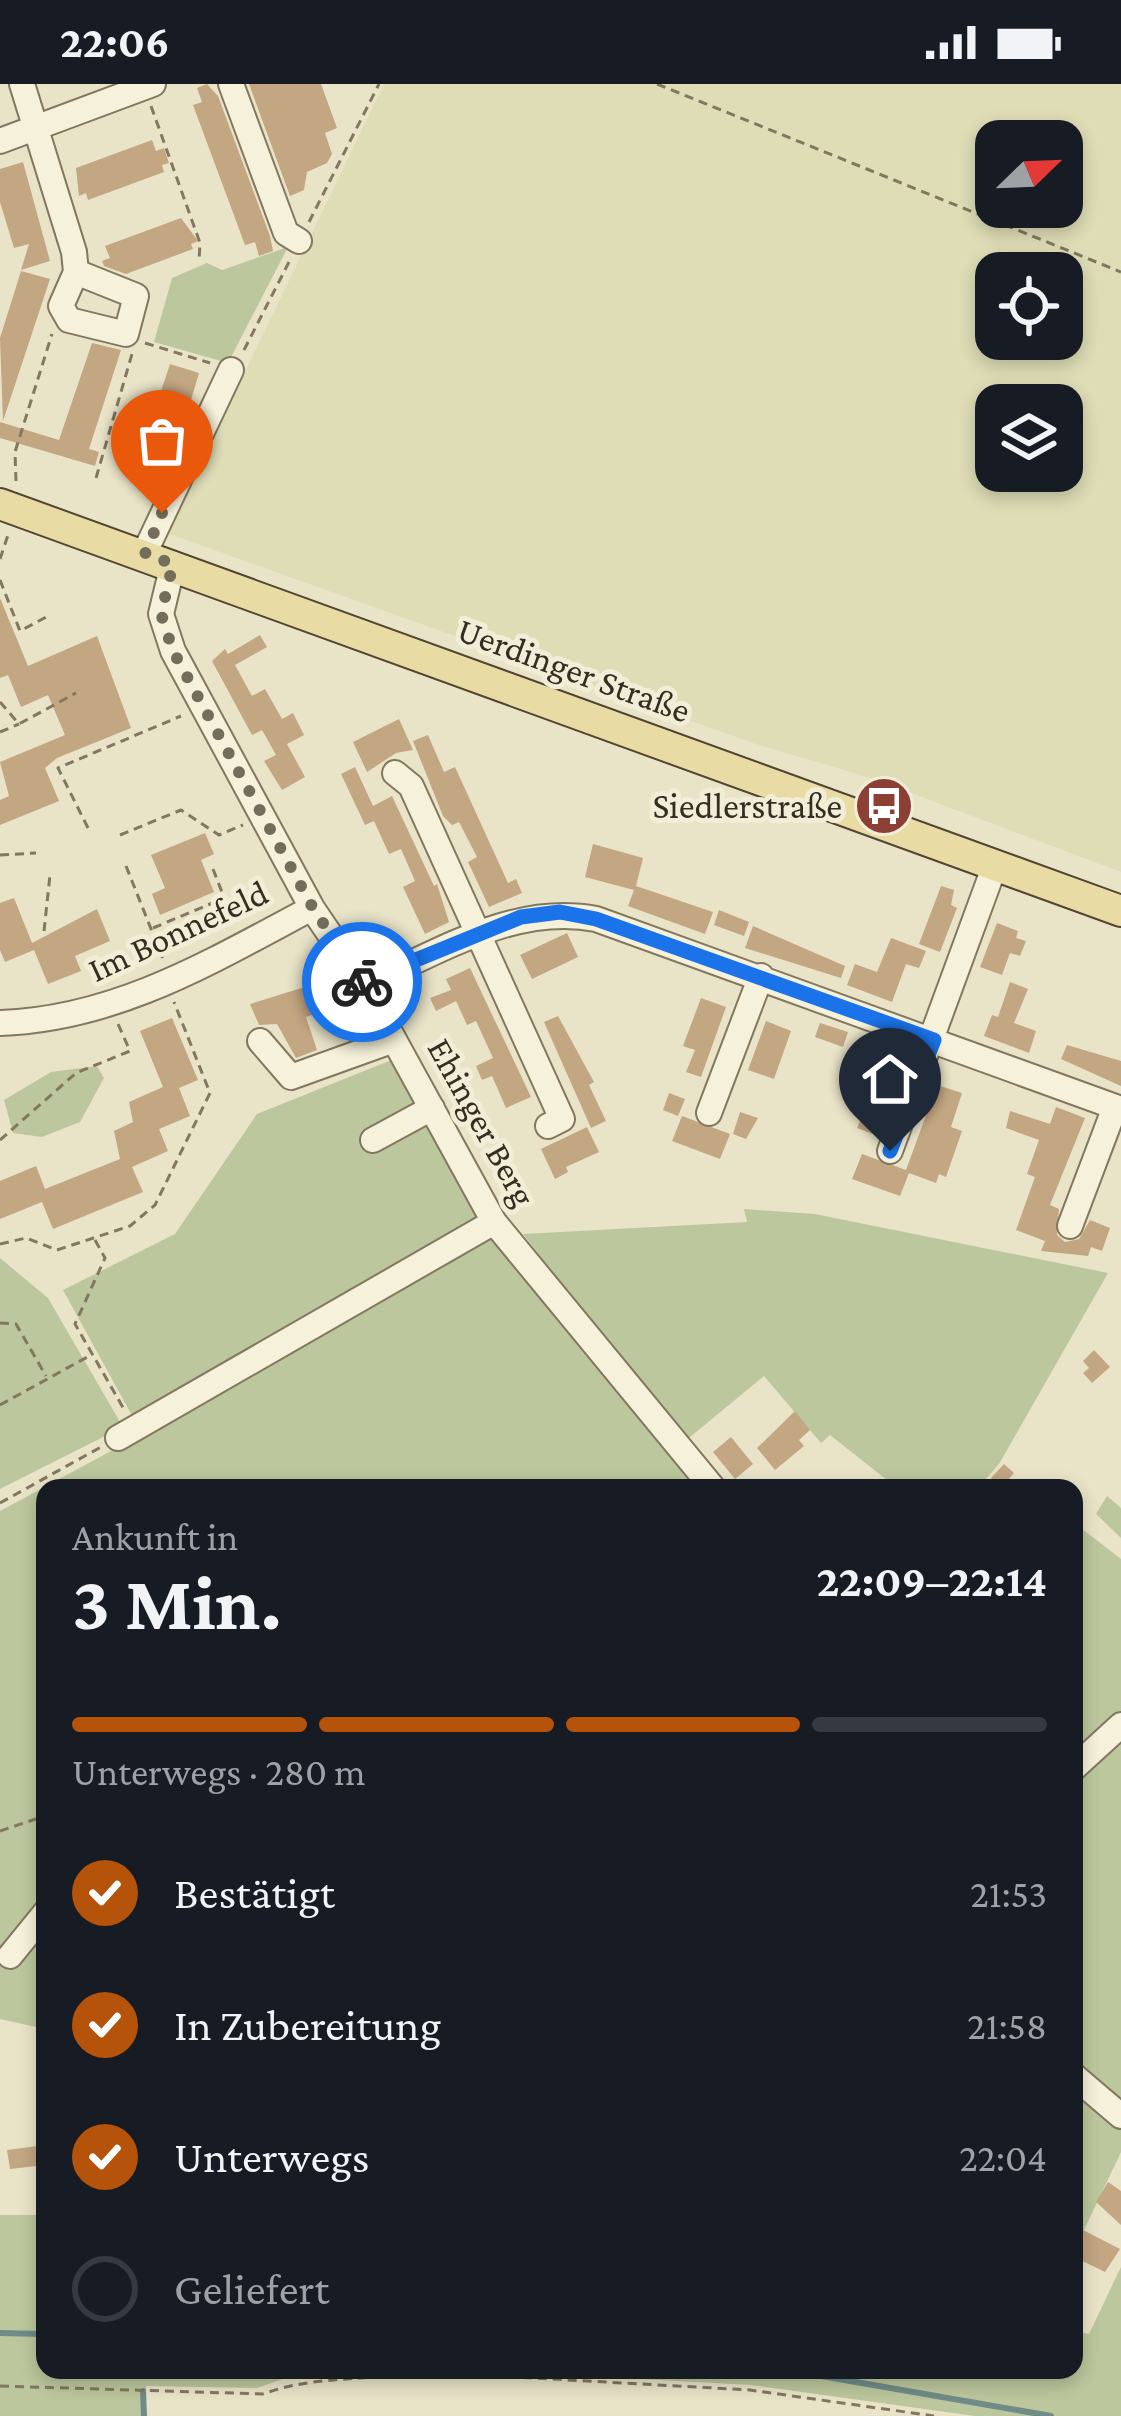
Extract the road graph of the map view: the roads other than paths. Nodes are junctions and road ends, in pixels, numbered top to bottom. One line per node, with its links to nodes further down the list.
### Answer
1 (22, 84): 4 (street)
2 (231, 84): 6 (street)
3 (149, 86): 4 (street)
4 (34, 128): 5 (street); 7 (street)
5 (0, 141)
6 (299, 241)
7 (76, 272): 7 (street)
8 (231, 370): 10 (street, Ehinger Berg)
9 (8, 506): 10 (main road, Uerdinger Straße)
10 (159, 559): 12 (main road, Uerdinger Straße); 13 (street, Ehinger Berg)
11 (395, 772): 15 (street)
12 (995, 865): 14 (main road, Uerdinger Straße); 20 (street)
13 (313, 908): 17 (street, Ehinger Berg); 18 (street, Im Bonnefeld)
14 (1121, 911)
15 (479, 935): 16 (street); 17 (street); 25 (street)
16 (761, 976): 20 (street); 24 (street)
17 (364, 985): 19 (street, Ehinger Berg)
18 (0, 1023)
19 (394, 1040): 21 (street); 22 (street, Ehinger Berg)
20 (934, 1040): 23 (street); 27 (street)
21 (260, 1041)
22 (431, 1108): 26 (street); 28 (street, Ehinger Berg)
23 (1118, 1108): 29 (street)
24 (709, 1113)
25 (548, 1126)
26 (373, 1140)
27 (890, 1151)
28 (494, 1222): 30 (street); 31 (street, Ehinger Berg)
29 (1070, 1226)
30 (127, 1433)
31 (706, 1479)
32 (1121, 1725): 33 (street)
33 (1083, 1760)
34 (36, 1924): 35 (street)
35 (10, 1956)
36 (1083, 2084): 37 (street)
37 (1121, 2116)

